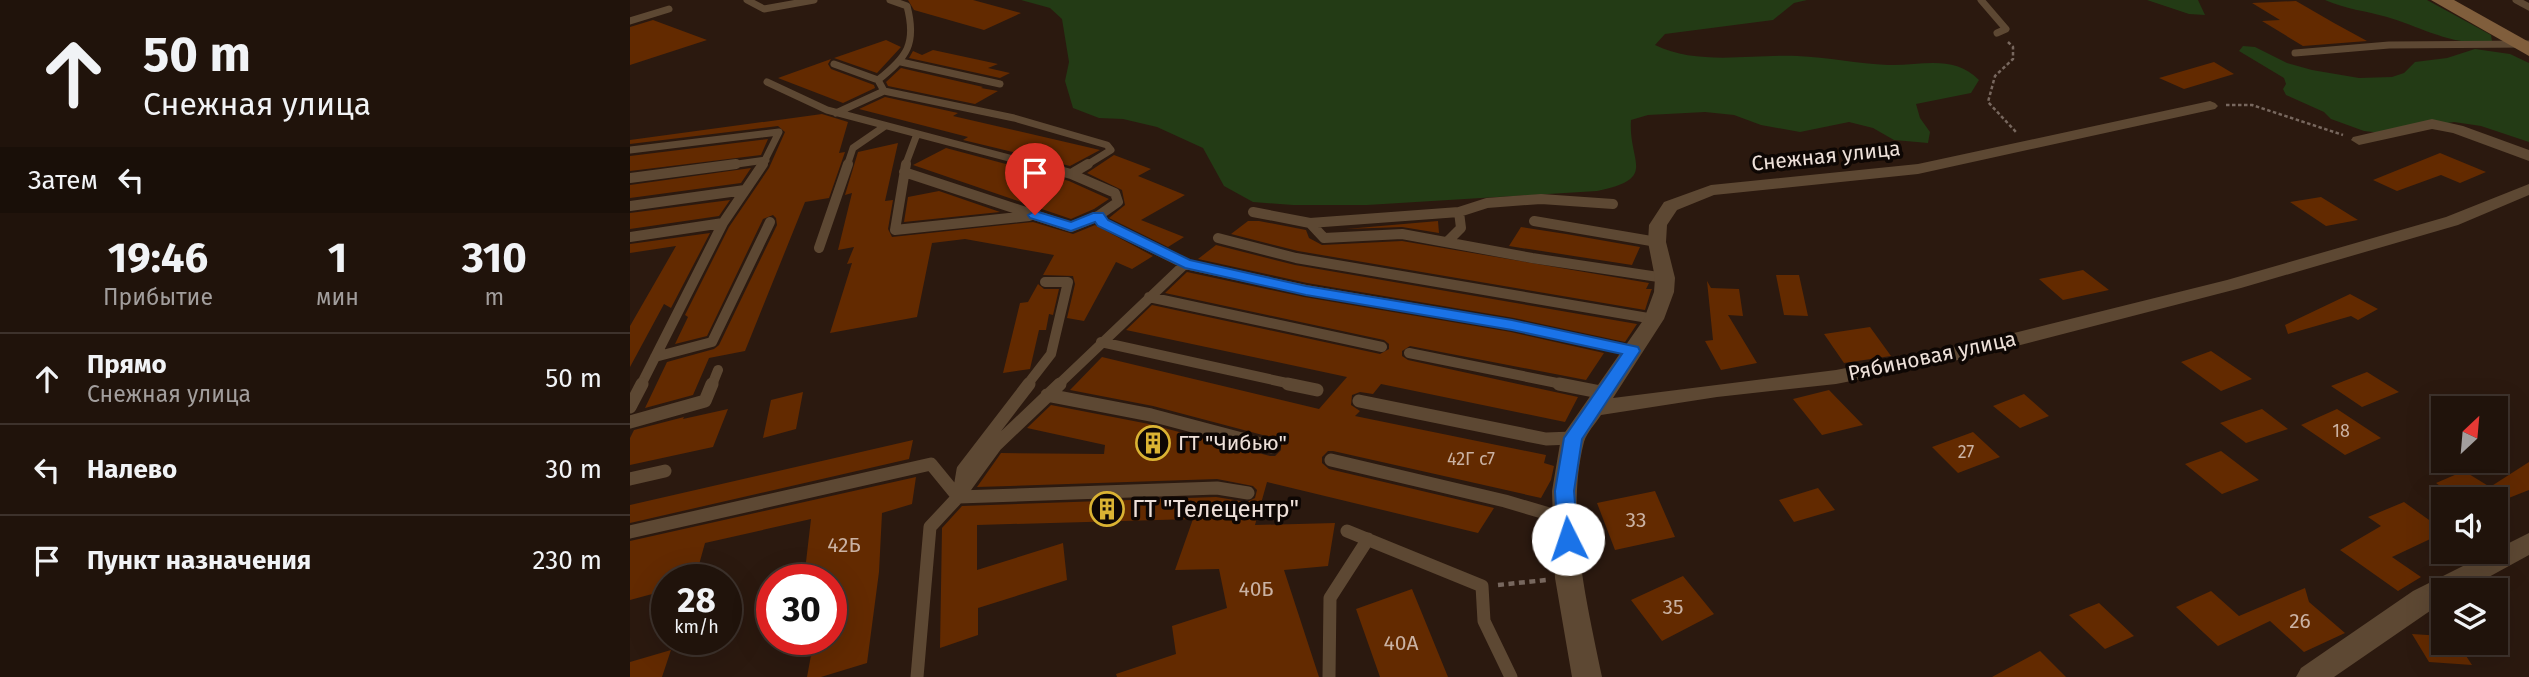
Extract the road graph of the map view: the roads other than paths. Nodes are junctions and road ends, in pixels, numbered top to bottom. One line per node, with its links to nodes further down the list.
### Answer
1 (747, 0): 8 (lane)
2 (799, 0): 8 (lane)
3 (814, 0): 8 (lane)
4 (892, 0): 15 (lane)
5 (1981, 0): 12 (lane)
6 (2440, 0): 13 (main road)
7 (2516, 0): 9 (lane)
8 (792, 5)
9 (2529, 7)
10 (669, 9): 11 (lane)
11 (630, 21)
12 (1997, 33)
13 (2526, 46): 14 (lane)
14 (2295, 53)
15 (901, 62): 17 (lane); 19 (lane)
16 (834, 64): 17 (lane)
17 (878, 80): 20 (lane)
18 (767, 82): 22 (lane)
19 (1000, 84)
20 (884, 91): 22 (lane); 30 (lane)
21 (2210, 106): 47 (street, Снежная улица)
22 (836, 113): 23 (lane)
23 (885, 126): 24 (lane); 48 (lane)
24 (917, 134): 29 (lane); 30 (lane)
25 (2359, 140): 27 (street)
26 (630, 150): 28 (lane)
27 (2529, 156)
28 (766, 160): 31 (lane); 33 (lane)
29 (904, 172): 38 (lane); 38 (lane)
30 (1071, 174): 39 (lane)
31 (630, 178)
32 (2529, 189): 62 (street, Рябиновая улица)
33 (746, 190): 35 (lane); 42 (lane)
34 (1614, 204): 37 (lane)
35 (630, 206)
36 (1253, 212): 43 (lane)
37 (1459, 212): 43 (lane); 46 (lane)
38 (1035, 215): 39 (lane)
39 (1098, 216): 49 (lane)
40 (1534, 221): 47 (lane)
41 (770, 222): 58 (lane)
42 (723, 223): 44 (lane); 58 (lane)
43 (1310, 223): 46 (lane)
44 (630, 237)
45 (1218, 238): 53 (lane)
46 (1447, 242): 50 (lane)
47 (1657, 242): 50 (street)
48 (819, 248)
49 (1185, 264): 52 (lane); 56 (lane)
50 (1665, 278): 53 (street)
51 (1045, 282): 72 (lane)
52 (1149, 298): 54 (lane); 55 (lane)
53 (1654, 319): 56 (street)
54 (1101, 342): 60 (lane); 61 (lane)
55 (1382, 347)
56 (1632, 351): 62 (street)
57 (1409, 353): 62 (lane)
58 (655, 357): 64 (lane)
59 (718, 370): 65 (lane)
60 (1317, 390)
61 (1047, 395): 67 (lane); 72 (lane)
62 (1599, 400): 66 (street)
63 (1359, 401): 66 (lane)
64 (630, 407)
65 (630, 422)
66 (1573, 438): 73 (street)
67 (1272, 447)
68 (1331, 460): 73 (lane)
69 (665, 471): 70 (lane)
70 (630, 479)
71 (1248, 493): 72 (lane)
72 (958, 497): 74 (lane); 78 (lane)
73 (1568, 519): 81 (street)
74 (630, 531)
75 (1347, 531): 76 (lane)
76 (1368, 539): 79 (lane); 80 (lane)
77 (2529, 543): 82 (street)
78 (917, 677)
79 (1329, 677)
80 (1511, 677)
81 (1587, 677)
82 (2311, 677)

